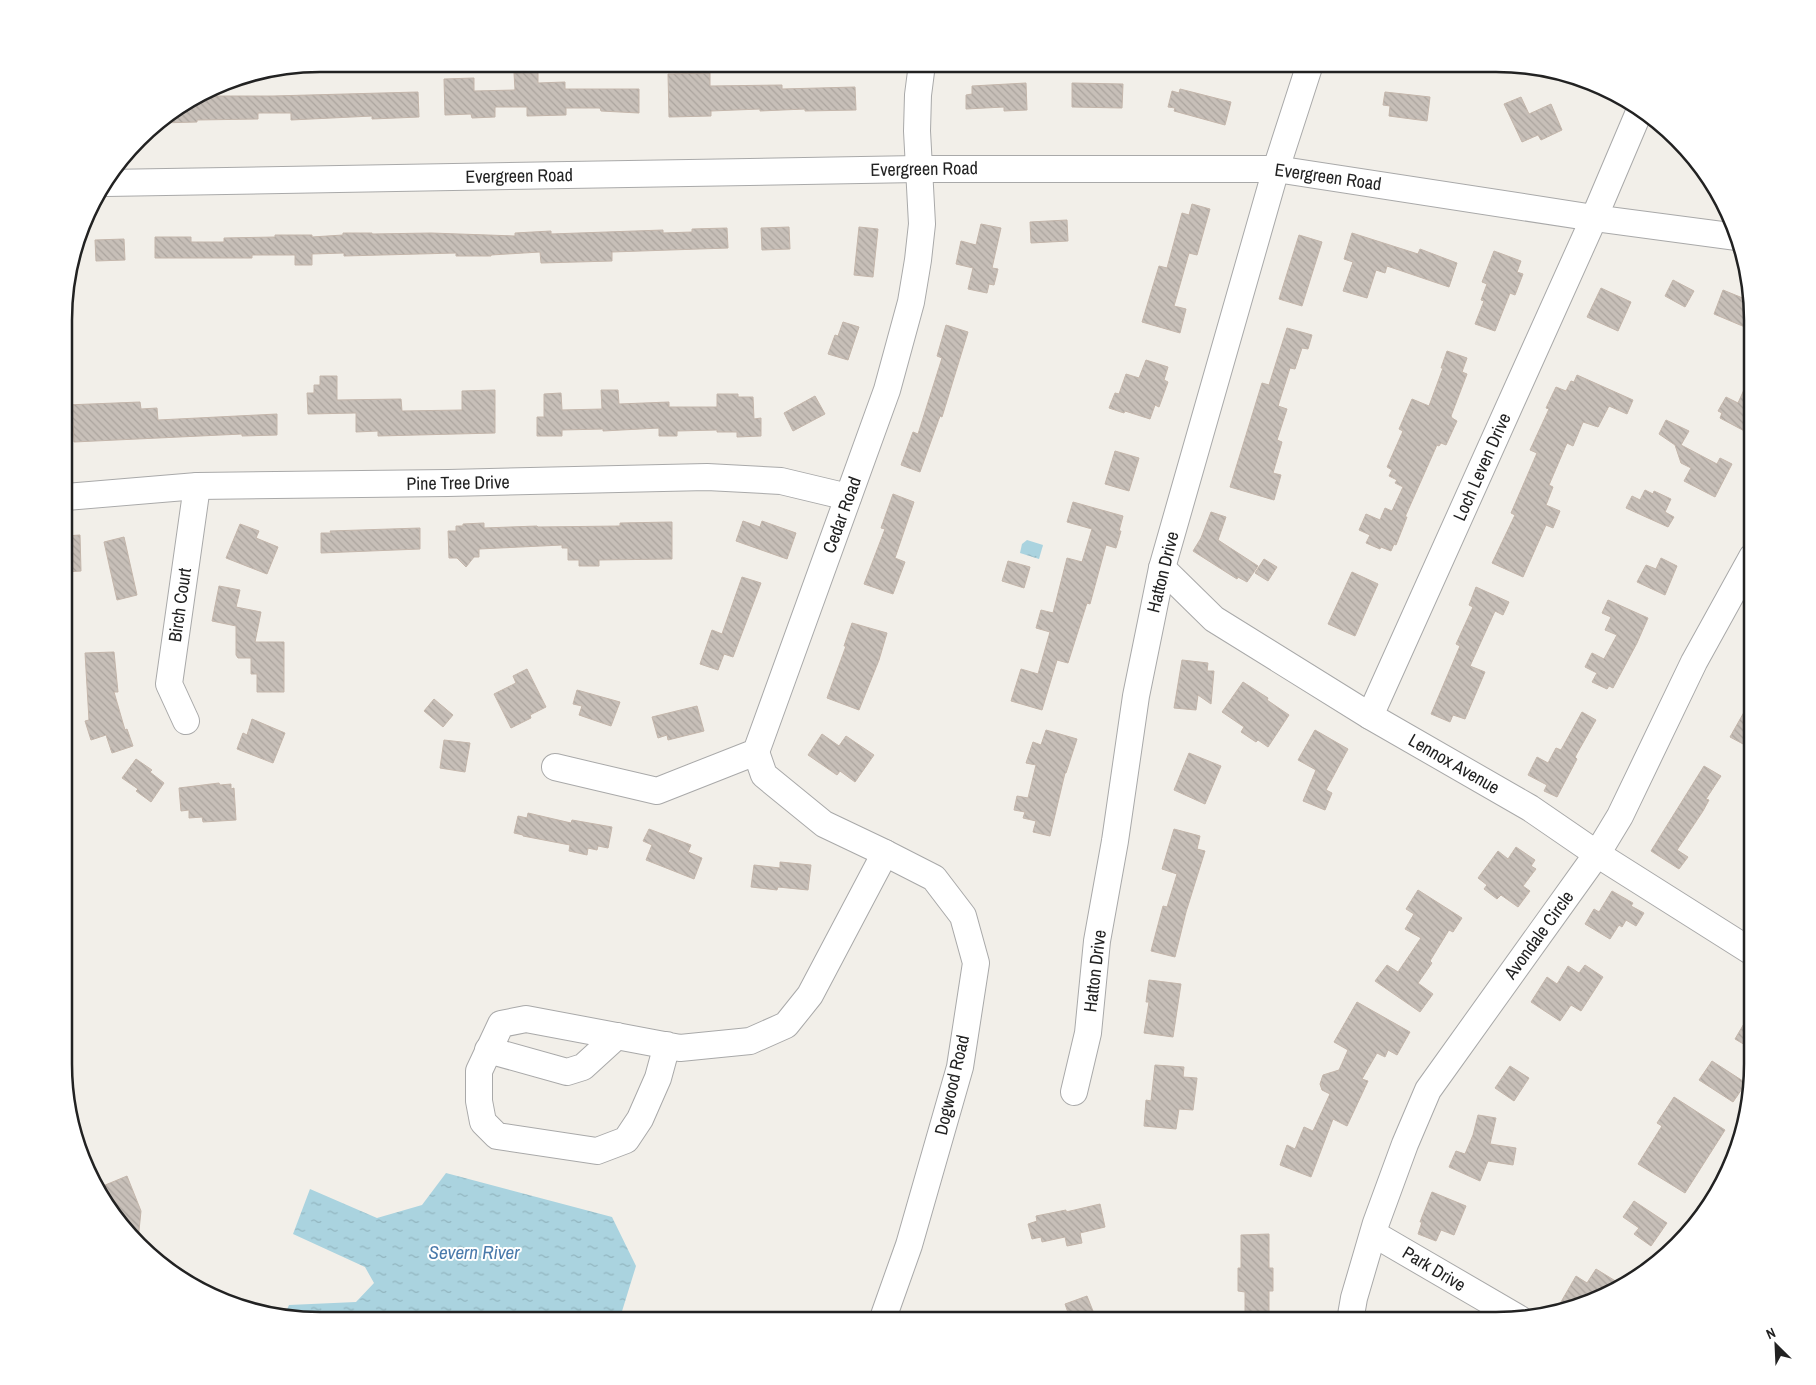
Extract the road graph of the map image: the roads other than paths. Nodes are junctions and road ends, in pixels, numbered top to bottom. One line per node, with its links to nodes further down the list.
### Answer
1 (921, 72): 4 (street, Cedar Road)
2 (1307, 72): 5 (street, Hatton Drive)
3 (1637, 117): 7 (street, Loch Leven Drive)
4 (918, 169): 5 (street, Evergreen Road); 6 (street, Evergreen Road); 11 (street, Cedar Road)
5 (1276, 169): 7 (street, Evergreen Road); 12 (street, Hatton Drive)
6 (114, 183)
7 (1594, 218): 8 (street, Evergreen Road); 14 (street, Loch Leven Drive)
8 (1728, 236)
9 (197, 486): 10 (street, Pine Tree Drive); 11 (street, Pine Tree Drive); 15 (street, Birch Court)
10 (72, 496)
11 (848, 497): 16 (street, Cedar Road)
12 (1162, 568): 14 (street, Lennox Avenue); 24 (street, Hatton Drive)
13 (1744, 571): 19 (street, Avondale Circle)
14 (1370, 716): 19 (street, Lennox Avenue)
15 (186, 721)
16 (756, 752): 17 (street); 18 (street, Dogwood Road)
17 (555, 767)
18 (885, 853): 22 (street); 26 (street, Dogwood Road)
19 (1597, 854): 20 (street, Lennox Avenue); 25 (street, Avondale Circle)
20 (1744, 947)
21 (617, 1036): 22 (street); 23 (street); 23 (street)
22 (667, 1045): 23 (street)
23 (488, 1050)
24 (1074, 1092)
25 (1374, 1234): 27 (street, Avondale Circle); 28 (street, Park Drive)
26 (885, 1312)
27 (1352, 1312)
28 (1508, 1312)

